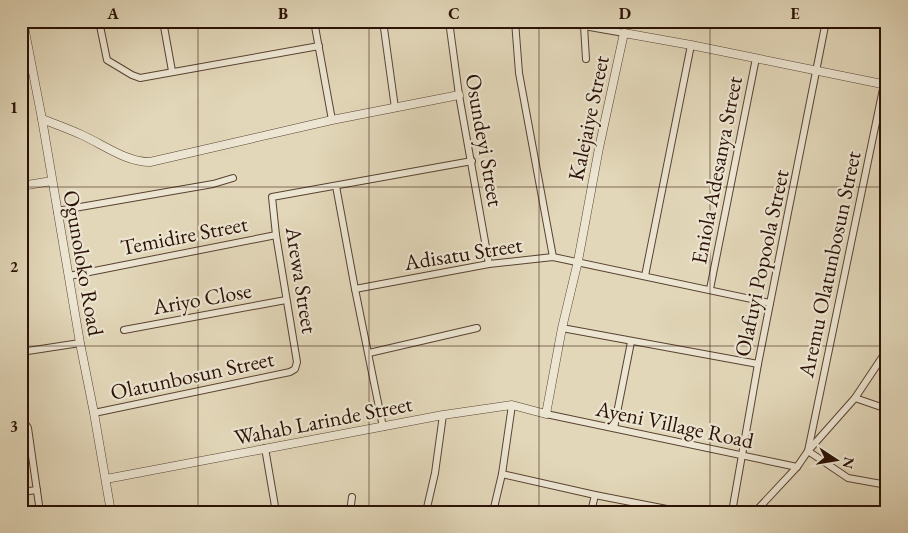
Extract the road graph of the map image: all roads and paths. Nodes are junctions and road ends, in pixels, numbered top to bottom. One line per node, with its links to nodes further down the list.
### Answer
1 (23, 21): 20 (street, Ogunoloko Road)
2 (99, 21): 16 (street)
3 (163, 21): 16 (street)
4 (314, 21): 12 (street)
5 (383, 21): 19 (street)
6 (449, 21): 18 (street, Osundeyi Street)
7 (515, 21): 29 (street)
8 (826, 21): 15 (street, Olafuyi Popoola Street)
9 (584, 24): 10 (street); 13 (street)
10 (624, 33): 11 (street, Kalejaiye Street); 30 (street, Kalejaiye Street)
11 (691, 45): 14 (street, Kalejaiye Street); 33 (street)
12 (319, 46): 16 (street); 21 (street)
13 (586, 58)
14 (756, 58): 15 (street, Kalejaiye Street); 35 (street, Eniola Adesanya Street)
15 (817, 70): 17 (street, Kalejaiye Street); 37 (street, Olafuyi Popoola Street)
16 (172, 71)
17 (886, 85): 58 (street, Aremu Olatunbosun Street)
18 (459, 95): 19 (street); 22 (street, Osundeyi Street)
19 (395, 108): 21 (street)
20 (42, 119): 21 (street); 24 (street, Ogunoloko Road)
21 (332, 120)
22 (472, 161): 26 (street); 31 (street, Osundeyi Street)
23 (231, 179): 27 (street)
24 (52, 181): 25 (street); 27 (street, Ogunoloko Road)
25 (21, 186)
26 (336, 186): 28 (street, Arewa Street); 34 (street)
27 (57, 211): 32 (street, Ogunoloko Road)
28 (276, 235): 32 (street, Temidire Street); 36 (street, Arewa Street)
29 (553, 257): 30 (street, Adisatu Street); 31 (street, Adisatu Street)
30 (578, 262): 33 (street, Adisatu Street); 39 (street, Kalejaiye Street)
31 (489, 264): 34 (street, Adisatu Street)
32 (68, 276): 42 (street, Ogunoloko Road)
33 (645, 276): 35 (street, Adisatu Street)
34 (355, 289): 45 (street)
35 (710, 289): 37 (street, Adisatu Street)
36 (286, 300): 40 (street, Ariyo Close); 47 (street, Arewa Street)
37 (770, 302): 46 (street, Olafuyi Popoola Street)
38 (476, 328): 45 (street)
39 (562, 328): 41 (street); 52 (street, Kalejaiye Street)
40 (124, 330)
41 (631, 342): 46 (street); 56 (street)
42 (80, 343): 44 (street); 51 (street, Ogunoloko Road)
43 (887, 350): 48 (street)
44 (21, 352)
45 (369, 353): 55 (street)
46 (758, 364): 59 (street, Olafuyi Popoola Street)
47 (295, 369): 51 (street, Olatunbosun Street)
48 (855, 398): 50 (street); 58 (street)
49 (512, 405): 52 (street, Wahab Larinde Street); 53 (street, Wahab Larinde Street); 61 (street)
50 (887, 409)
51 (94, 413): 62 (street, Ogunoloko Road)
52 (546, 414): 56 (street, Ayeni Village Road)
53 (443, 415): 55 (street, Wahab Larinde Street); 72 (street)
54 (21, 423): 64 (street)
55 (383, 427): 57 (street, Wahab Larinde Street)
56 (614, 428): 59 (street, Ayeni Village Road)
57 (265, 448): 62 (street, Wahab Larinde Street); 70 (street)
58 (808, 451): 60 (street); 63 (street)
59 (741, 456): 60 (street, Ayeni Village Road); 76 (street, Olafuyi Popoola Street)
60 (797, 468): 77 (street)
61 (502, 474): 66 (street); 73 (street)
62 (106, 479): 69 (street, Ogunoloko Road)
63 (887, 485)
64 (37, 490): 65 (street); 68 (street)
65 (21, 492)
66 (595, 496): 74 (street); 75 (street)
67 (352, 497): 71 (street)
68 (40, 512)
69 (111, 512)
70 (276, 512)
71 (350, 512)
72 (426, 512)
73 (493, 512)
74 (591, 512)
75 (682, 512)
76 (732, 512)
77 (755, 512)

